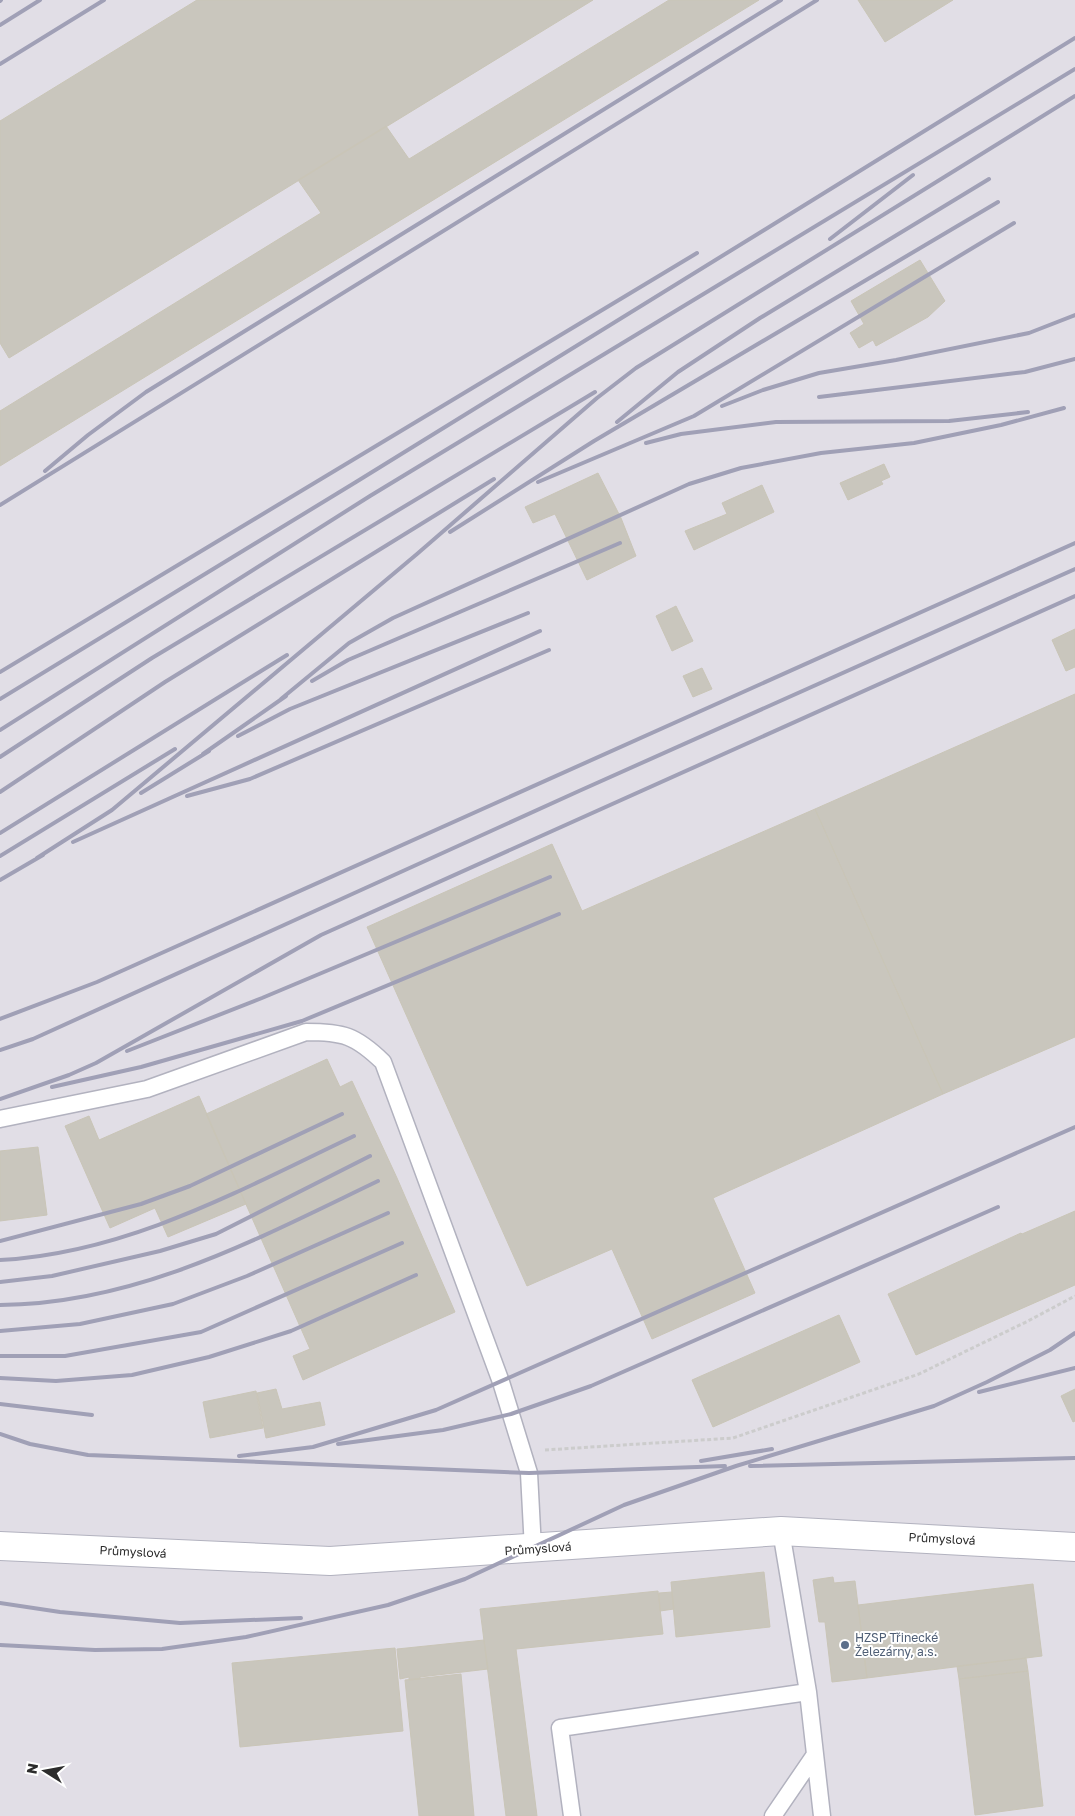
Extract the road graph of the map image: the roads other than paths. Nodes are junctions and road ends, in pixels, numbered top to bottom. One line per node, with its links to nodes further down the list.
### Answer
1 (0, 1119): 5 (lane)
2 (781, 1531): 4 (street, Průmyslová); 5 (street, Průmyslová); 6 (lane)
3 (0, 1546): 5 (street, Průmyslová)
4 (1075, 1547)
5 (533, 1549)
6 (808, 1692): 7 (lane); 8 (lane)
7 (814, 1756): 9 (lane); 10 (lane)
8 (572, 1816)
9 (773, 1816)
10 (822, 1816)

